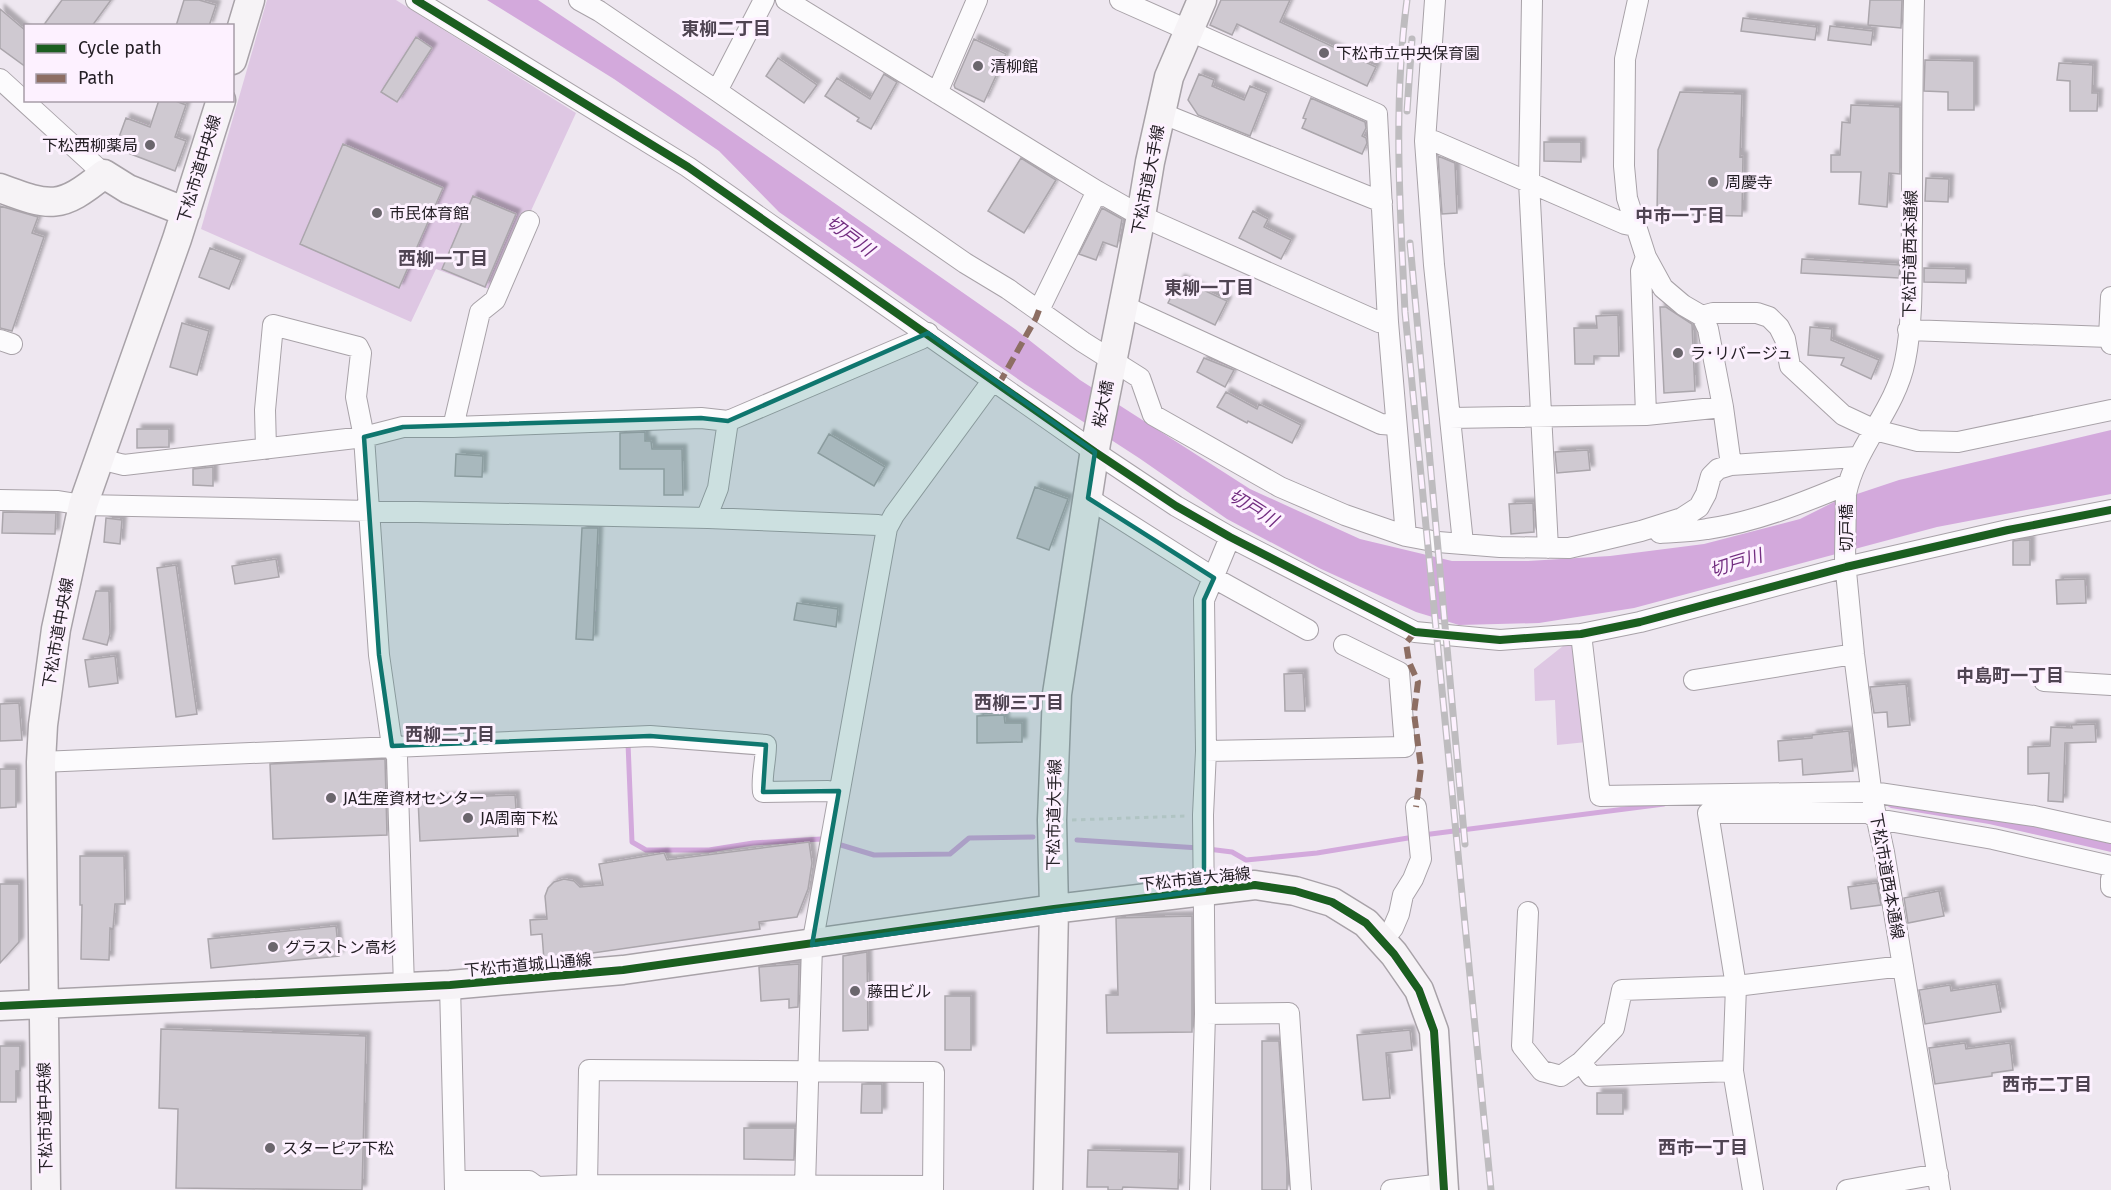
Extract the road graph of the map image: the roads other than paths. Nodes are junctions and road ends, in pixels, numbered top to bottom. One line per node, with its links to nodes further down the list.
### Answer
1 (250, 0): 14 (street)
2 (416, 0): 39 (street)
3 (579, 0): 16 (street)
4 (764, 0): 16 (street)
5 (786, 0): 17 (street)
6 (977, 0): 17 (street)
7 (1120, 0): 13 (street)
8 (1202, 0): 13 (street, 下松市道大手線)
9 (1435, 0): 22 (street)
10 (1532, 0): 24 (street)
11 (1638, 0): 31 (street)
12 (1914, 0): 38 (street, 下松市道西本通線)
13 (1188, 29): 21 (street, 下松市道大手線); 27 (street)
14 (234, 53)
15 (0, 79): 18 (street)
16 (717, 91): 35 (street)
17 (937, 93): 26 (street)
18 (24, 101)
19 (25, 102): 23 (street)
20 (220, 102): 28 (street, 下松市道中央線)
21 (1161, 113): 27 (street); 29 (street, 下松市道大手線)
22 (1425, 141): 24 (street); 47 (street)
23 (104, 174): 25 (street); 28 (street)
24 (1529, 182): 31 (street); 46 (street)
25 (0, 188)
26 (1097, 191): 29 (street); 35 (street)
27 (1382, 202): 37 (street)
28 (186, 212): 56 (street, 下松市道中央線)
29 (1142, 216): 34 (street, 下松市道大手線); 37 (street)
30 (528, 221): 50 (street)
31 (1635, 226): 32 (street)
32 (1646, 256): 36 (street); 45 (street)
33 (2111, 297): 40 (street)
34 (1124, 306): 41 (street, 下松市道大手線); 49 (street)
35 (1039, 310): 41 (street)
36 (1702, 316): 43 (street); 51 (street)
37 (1388, 322): 49 (street)
38 (1908, 330): 40 (street); 51 (street, 下松市道西本通線)
39 (928, 333): 42 (street); 48 (street)
40 (2110, 340)
41 (1111, 362): 53 (street, 桜大橋); 67 (street)
42 (993, 380): 53 (street); 65 (street)
43 (1723, 407): 45 (street); 57 (street)
44 (2111, 411): 51 (street)
45 (1646, 415): 46 (street)
46 (1542, 416): 47 (street); 70 (street)
47 (1450, 418): 69 (street)
48 (728, 421): 50 (street); 64 (street)
49 (1396, 425): 67 (street)
50 (453, 427): 52 (street)
51 (1875, 430): 55 (street, 下松市道西本通線)
52 (364, 437): 54 (street); 54 (street); 63 (street)
53 (1095, 448): 59 (street, 下松市道大手線); 68 (street)
54 (266, 449): 56 (street)
55 (1857, 457): 57 (street); 58 (street, 下松市道西本通線)
56 (100, 459): 61 (street, 下松市道中央線)
57 (1731, 465): 66 (street)
58 (1847, 489): 66 (street); 71 (street, 切戸橋)
59 (1088, 498): 72 (street); 91 (street, 下松市道大手線)
60 (0, 500): 61 (street)
61 (83, 505): 63 (street); 82 (street, 下松市道中央線)
62 (2111, 510): 71 (street)
63 (368, 512): 64 (street); 80 (street)
64 (708, 518): 65 (street)
65 (887, 528): 83 (street)
66 (1641, 531): 70 (street)
67 (1406, 536): 69 (street)
68 (1230, 537): 72 (street); 74 (street)
69 (1463, 543): 70 (street)
70 (1548, 548)
71 (1846, 564): 74 (street); 76 (street, 下松市道西本通線)
72 (1214, 578): 73 (street); 81 (street)
73 (1308, 630)
74 (1581, 634): 84 (street)
75 (1344, 645): 81 (street)
76 (1854, 654): 77 (street); 84 (street, 下松市道西本通線)
77 (1694, 680)
78 (2044, 681): 79 (street)
79 (2111, 685)
80 (392, 746): 82 (street); 83 (street); 98 (street)
81 (1206, 751): 90 (street)
82 (41, 762): 99 (street, 下松市道中央線)
83 (838, 793): 94 (street)
84 (1874, 804): 86 (street); 87 (street); 95 (street, 下松市道西本通線); 97 (street)
85 (1416, 807): 93 (street)
86 (2111, 833)
87 (2111, 866)
88 (2111, 879): 89 (street)
89 (2111, 887)
90 (1204, 890): 91 (street, 下松市道大海線); 93 (street, 下松市道大海線); 101 (street)
91 (1054, 909): 94 (street, 下松市道城山通線); 116 (street, 下松市道大手線)
92 (1528, 912): 102 (street)
93 (1382, 941): 110 (street, 下松市道大海線)
94 (812, 945): 96 (street, 下松市道城山通線); 104 (street)
95 (1903, 966): 97 (street); 105 (street, 下松市道西本通線)
96 (450, 986): 98 (street, 下松市道城山通線); 107 (street)
97 (1736, 986): 102 (street); 103 (street)
98 (404, 987): 99 (street, 下松市道城山通線)
99 (42, 1004): 100 (street, 下松市道城山通線); 115 (street, 下松市道中央線)
100 (0, 1006)
101 (1205, 1014): 117 (street); 118 (street)
102 (1581, 1062): 103 (street)
103 (1733, 1071): 120 (street)
104 (809, 1072): 106 (street); 108 (street); 114 (street)
105 (1939, 1182): 121 (street)
106 (587, 1185): 111 (street); 112 (street)
107 (455, 1186): 111 (street)
108 (805, 1186): 109 (street); 113 (street)
109 (738, 1187): 112 (street)
110 (1444, 1187): 119 (street)
111 (537, 1188)
112 (635, 1188)
113 (837, 1188): 114 (street)
114 (933, 1188)
115 (46, 1190)
116 (1048, 1190)
117 (1200, 1190)
118 (1301, 1190)
119 (1391, 1190)
120 (1753, 1190)
121 (1847, 1190)

